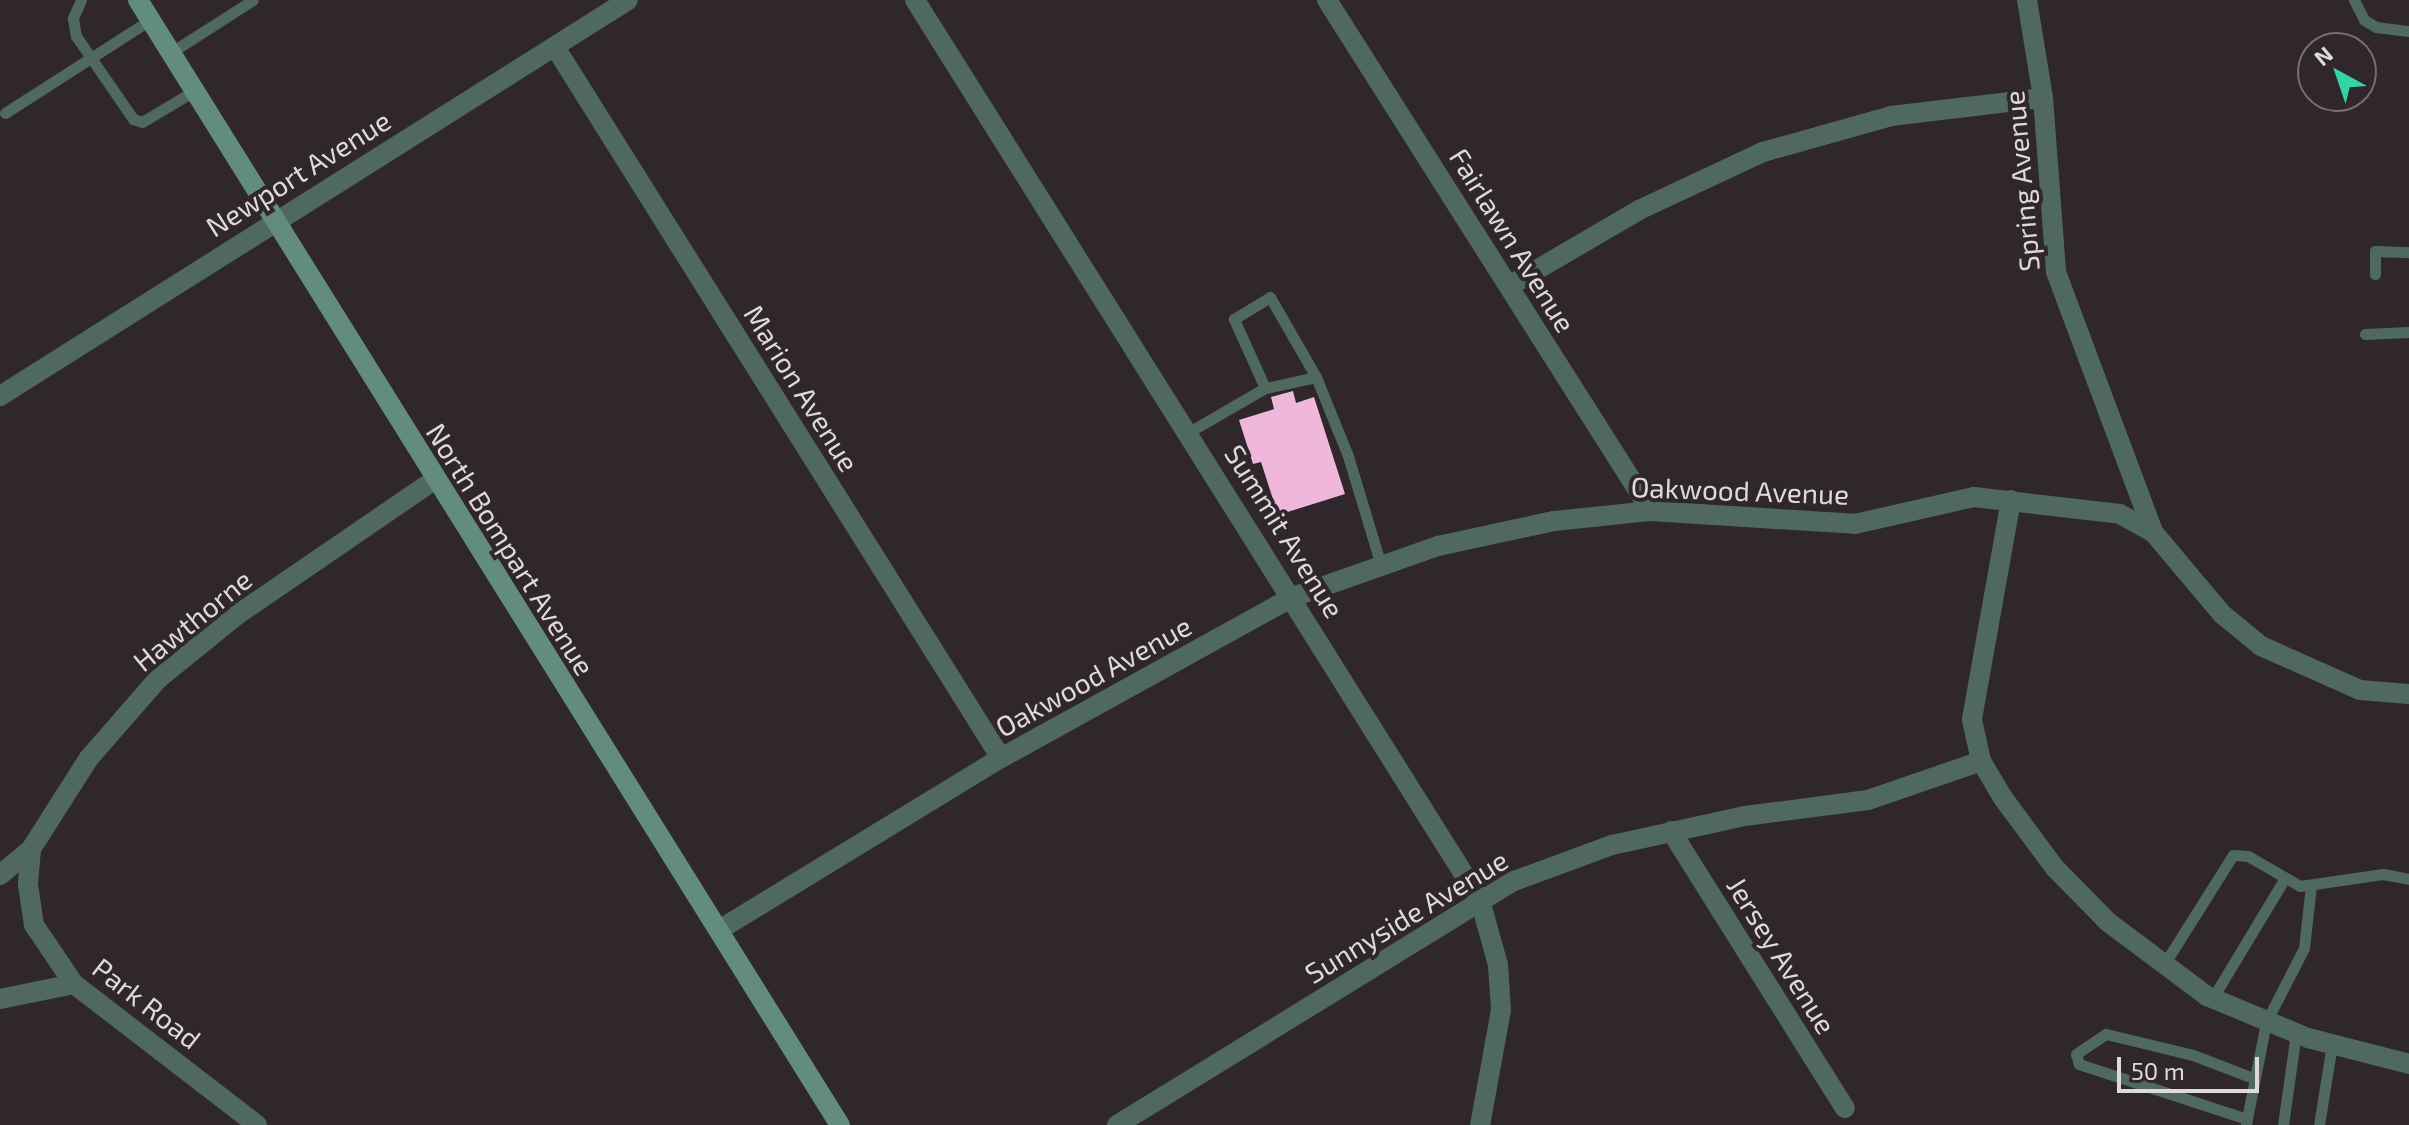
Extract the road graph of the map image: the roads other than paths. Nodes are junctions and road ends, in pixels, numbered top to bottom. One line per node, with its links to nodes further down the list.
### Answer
1 (81, 0): 13 (lane)
2 (138, 0): 9 (street, North Bompart Avenue)
3 (253, 0): 12 (lane)
4 (628, 0): 11 (street, Newport Avenue)
5 (915, 0): 26 (street, Summit Avenue)
6 (1327, 0): 20 (street, Fairlawn Avenue)
7 (2027, 0): 15 (street, Spring Avenue)
8 (2354, 0): 10 (lane)
9 (150, 20): 12 (street, North Bompart Avenue); 13 (lane)
10 (2409, 31)
11 (555, 47): 17 (street, Newport Avenue); 34 (street, Marion Avenue)
12 (170, 53): 14 (street, North Bompart Avenue)
13 (90, 59): 14 (lane); 16 (lane)
14 (194, 91): 17 (street, North Bompart Avenue)
15 (2043, 98): 20 (street); 30 (street, Spring Avenue)
16 (5, 113)
17 (274, 221): 25 (street, Newport Avenue); 27 (street, North Bompart Avenue)
18 (2409, 252): 19 (lane)
19 (2375, 274)
20 (1509, 286): 29 (street, Fairlawn Avenue)
21 (2409, 332): 22 (lane)
22 (2365, 334)
23 (1316, 377): 24 (lane); 24 (lane); 31 (lane)
24 (1265, 388): 26 (lane)
25 (0, 396)
26 (1189, 432): 32 (street, Summit Avenue)
27 (434, 480): 37 (street, Hawthorne); 43 (street, North Bompart Avenue)
28 (2011, 500): 29 (street, Oakwood Avenue); 30 (street, Oakwood Avenue); 35 (street)
29 (1651, 511): 31 (street, Oakwood Avenue)
30 (2153, 532): 33 (street, Oakwood Avenue)
31 (1381, 565): 32 (street, Oakwood Avenue)
32 (1293, 597): 34 (street, Oakwood Avenue); 42 (street, Summit Avenue)
33 (2409, 694)
34 (1001, 758): 43 (street, Oakwood Avenue)
35 (1981, 761): 36 (street, Sunnyside Avenue); 44 (street)
36 (1671, 831): 42 (street, Sunnyside Avenue); 53 (street, Jersey Avenue)
37 (31, 849): 38 (street); 45 (street, Park Road)
38 (0, 875)
39 (2285, 878): 41 (lane); 44 (lane); 47 (lane)
40 (2409, 879): 41 (lane)
41 (2311, 886): 48 (lane)
42 (1480, 900): 57 (street, Sunnyside Avenue); 58 (street, Summit Avenue)
43 (719, 930): 56 (street, North Bompart Avenue)
44 (2163, 966): 47 (street)
45 (74, 984): 46 (street); 55 (street, Park Road)
46 (0, 999)
47 (2212, 999): 48 (street)
48 (2266, 1022): 49 (street); 52 (lane)
49 (2296, 1033): 50 (street); 59 (lane)
50 (2332, 1044): 51 (street); 60 (lane)
51 (2409, 1064)
52 (2253, 1078): 54 (lane); 54 (lane)
53 (1845, 1108)
54 (2247, 1122)
55 (257, 1125)
56 (840, 1125)
57 (1117, 1125)
58 (1480, 1125)
59 (2283, 1125)
60 (2319, 1125)

